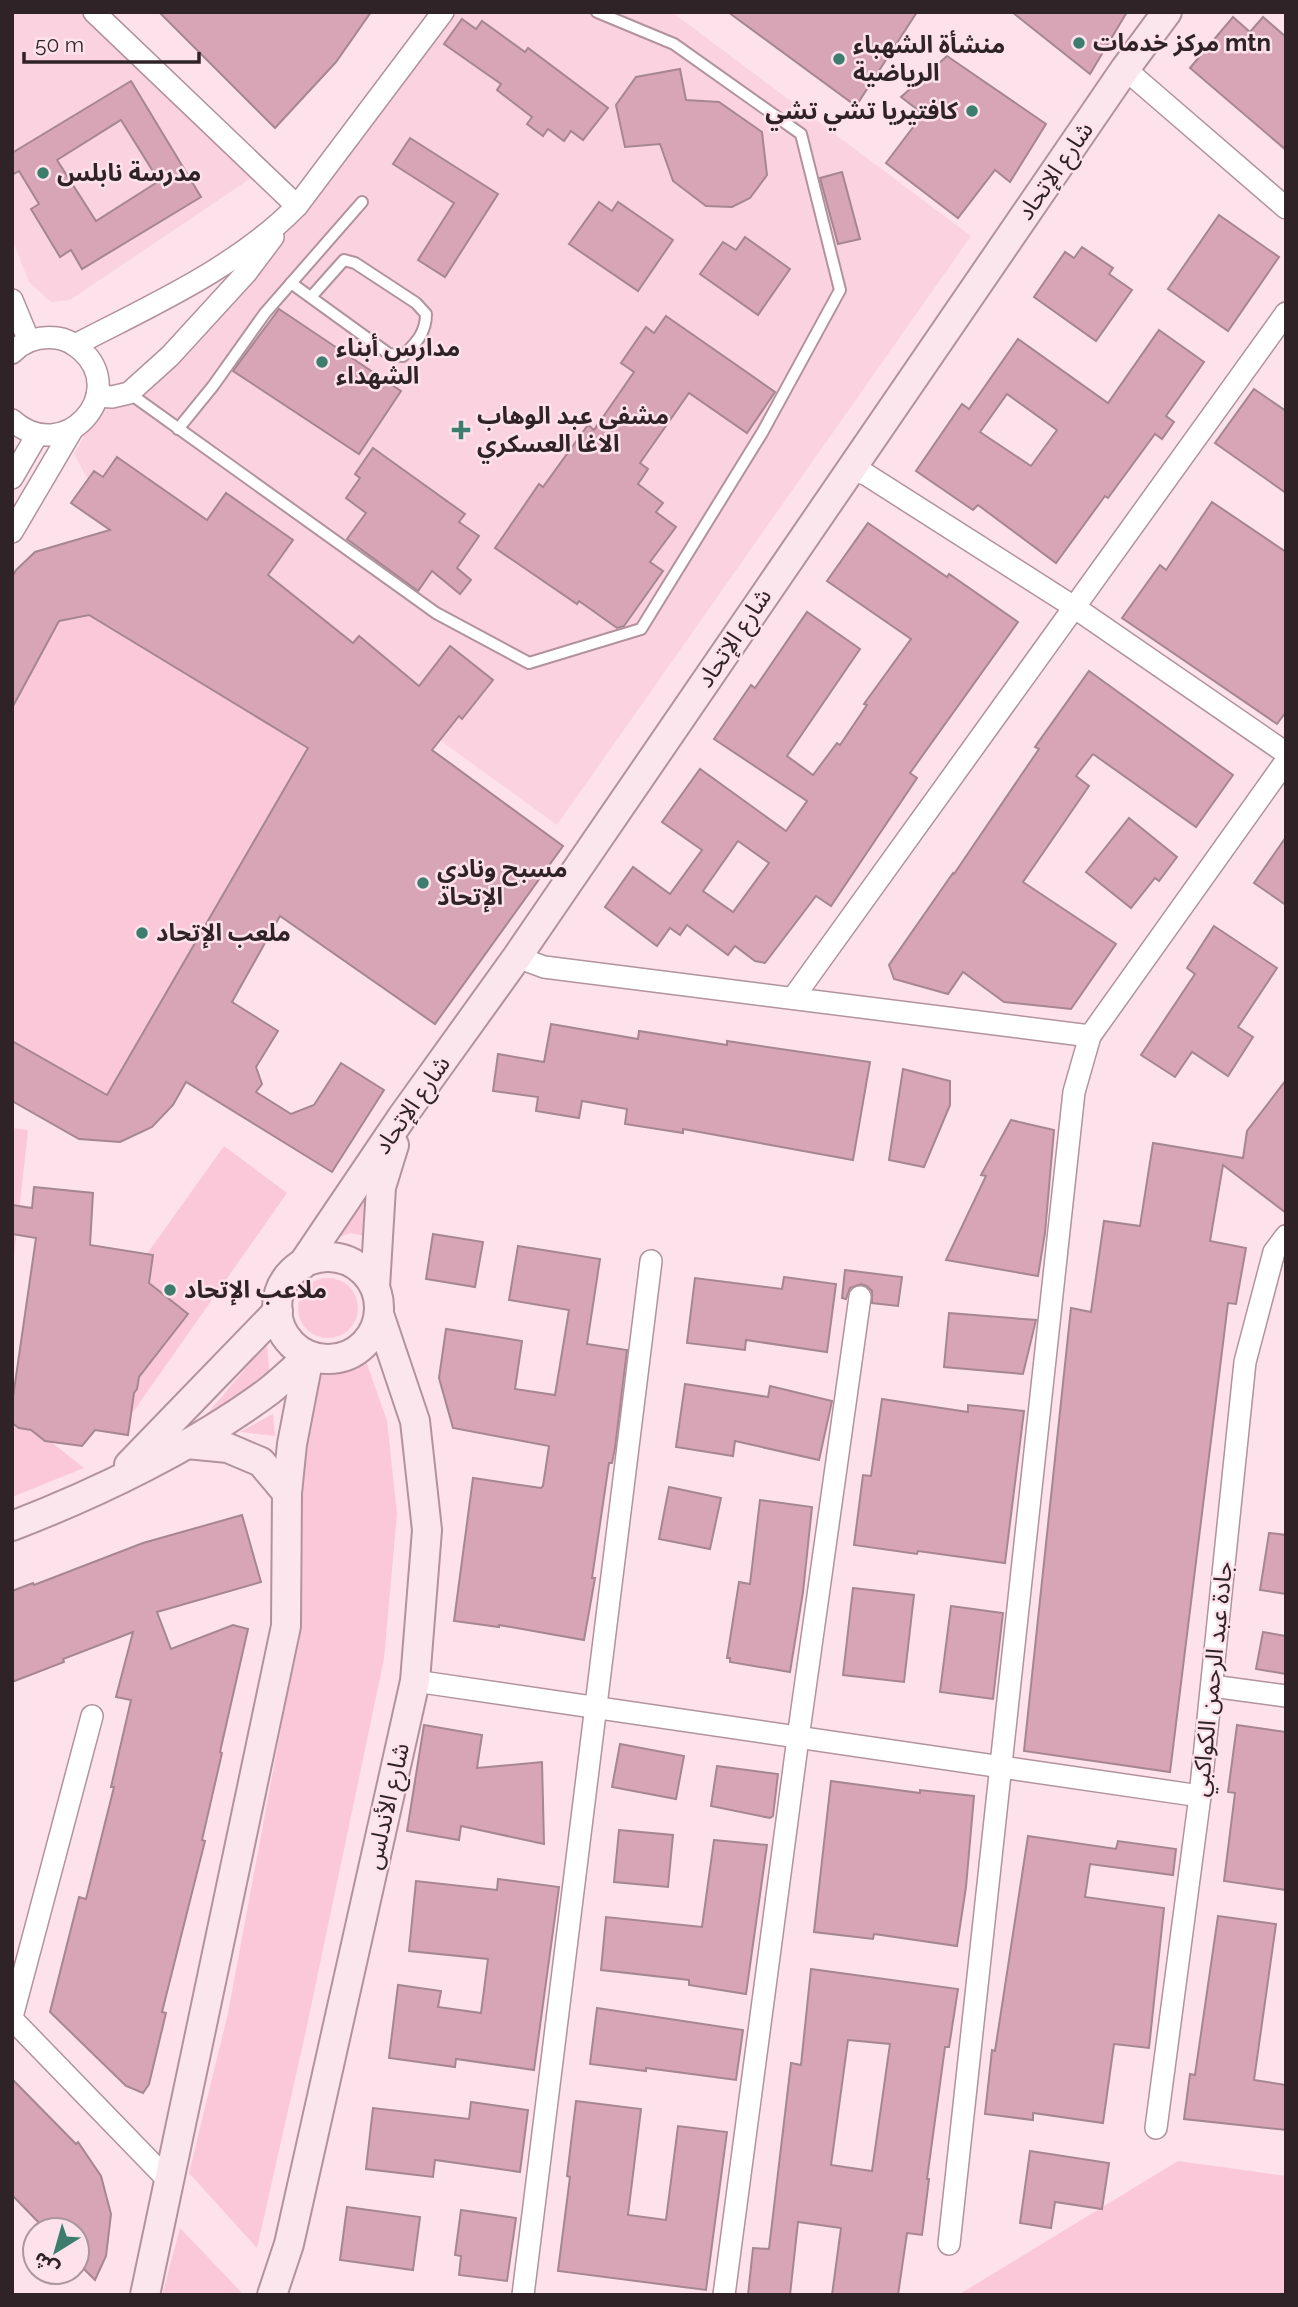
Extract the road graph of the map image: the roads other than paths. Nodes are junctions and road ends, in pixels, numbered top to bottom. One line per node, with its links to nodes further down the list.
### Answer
1 (94, 12): 8 (street)
2 (443, 12): 8 (street)
3 (597, 12): 18 (lane)
4 (1163, 16): 5 (street, شارع الإتحاد)
5 (1125, 69): 7 (street); 21 (street, شارع الإتحاد)
6 (362, 202): 9 (lane)
7 (1286, 208)
8 (291, 212): 13 (street); 15 (street)
9 (291, 283): 10 (lane); 18 (lane)
10 (311, 297): 10 (lane)
11 (12, 300): 14 (street)
12 (1286, 313): 24 (street)
13 (75, 345): 14 (street); 16 (street)
14 (21, 347)
15 (129, 393): 16 (street); 18 (lane)
16 (97, 396): 19 (street)
17 (12, 420): 20 (street)
18 (178, 429)
19 (72, 430): 20 (street); 23 (street)
20 (37, 435): 22 (street)
21 (850, 468): 24 (street); 27 (street, شارع الإتحاد)
22 (12, 478)
23 (12, 532)
24 (1074, 607): 25 (street); 28 (street)
25 (1286, 753)
26 (1286, 761): 29 (street)
27 (517, 957): 28 (street); 30 (street, شارع الإتحاد)
28 (793, 998): 29 (street)
29 (1090, 1036): 48 (street)
30 (402, 1117): 33 (street, شارع الإتحاد); 35 (street, شارع الأندلس)
31 (1286, 1236): 43 (street, جادة عبد الرحمن الكواكبي)
32 (650, 1262): 45 (street)
33 (302, 1265): 35 (street); 36 (street)
34 (860, 1297): 47 (street)
35 (377, 1300): 37 (street); 42 (street, شارع الأندلس)
36 (278, 1311): 37 (street); 39 (street)
37 (309, 1356): 38 (street); 40 (street)
38 (187, 1444): 39 (street); 40 (street)
39 (114, 1481): 41 (street)
40 (287, 1493): 52 (street)
41 (12, 1526)
42 (415, 1681): 45 (street); 55 (street, شارع الأندلس)
43 (1212, 1686): 44 (street); 49 (street, جادة عبد الرحمن الكواكبي)
44 (1286, 1696)
45 (597, 1709): 47 (street); 56 (street)
46 (92, 1716): 50 (street)
47 (798, 1738): 48 (street); 57 (street)
48 (1001, 1769): 49 (street); 53 (street)
49 (1200, 1796): 51 (street, جادة عبد الرحمن الكواكبي)
50 (12, 2018): 52 (street)
51 (1156, 2128)
52 (170, 2182): 54 (street)
53 (949, 2244)
54 (145, 2295)
55 (272, 2295)
56 (523, 2295)
57 (724, 2295)

